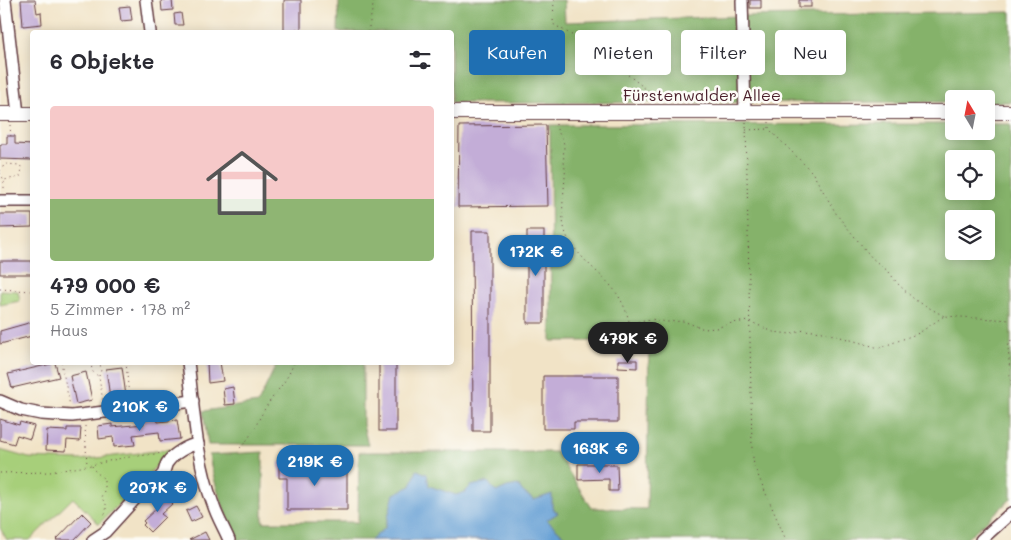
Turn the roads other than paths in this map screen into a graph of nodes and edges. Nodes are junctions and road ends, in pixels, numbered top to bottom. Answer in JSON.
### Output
{"nodes":[{"id":1,"x":5,"y":0,"type":"edge"},
{"id":2,"x":146,"y":0,"type":"edge"},
{"id":3,"x":742,"y":0,"type":"edge"},
{"id":4,"x":150,"y":30,"type":"edge"},
{"id":5,"x":454,"y":112,"type":"edge"},
{"id":6,"x":745,"y":112,"type":"junction"},
{"id":7,"x":945,"y":112,"type":"edge"},
{"id":8,"x":995,"y":112,"type":"edge"},
{"id":9,"x":1011,"y":112,"type":"edge"},
{"id":10,"x":0,"y":114,"type":"edge"},
{"id":11,"x":20,"y":117,"type":"edge"},
{"id":12,"x":2,"y":201,"type":"edge"},
{"id":13,"x":30,"y":201,"type":"edge"},
{"id":14,"x":188,"y":365,"type":"edge"},
{"id":15,"x":0,"y":401,"type":"edge"},
{"id":16,"x":193,"y":401,"type":"junction"},
{"id":17,"x":198,"y":444,"type":"junction"},
{"id":18,"x":1011,"y":513,"type":"edge"},
{"id":19,"x":93,"y":540,"type":"edge"},
{"id":20,"x":229,"y":540,"type":"edge"},
{"id":21,"x":981,"y":540,"type":"edge"}],
"edges":[{"from":1,"to":11,"type":"street"},
{"from":2,"to":4,"type":"street"},
{"from":3,"to":6,"type":"street"},
{"from":5,"to":6,"type":"main road","name":"Fürstenwalder Allee"},
{"from":6,"to":7,"type":"main road","name":"Fürstenwalder Allee"},
{"from":8,"to":9,"type":"main road"},
{"from":10,"to":11,"type":"main road"},
{"from":12,"to":13,"type":"street"},
{"from":14,"to":16,"type":"street"},
{"from":15,"to":16,"type":"street"},
{"from":16,"to":17,"type":"street"},
{"from":17,"to":19,"type":"street"},
{"from":17,"to":20,"type":"street"},
{"from":18,"to":21,"type":"street"}]}
